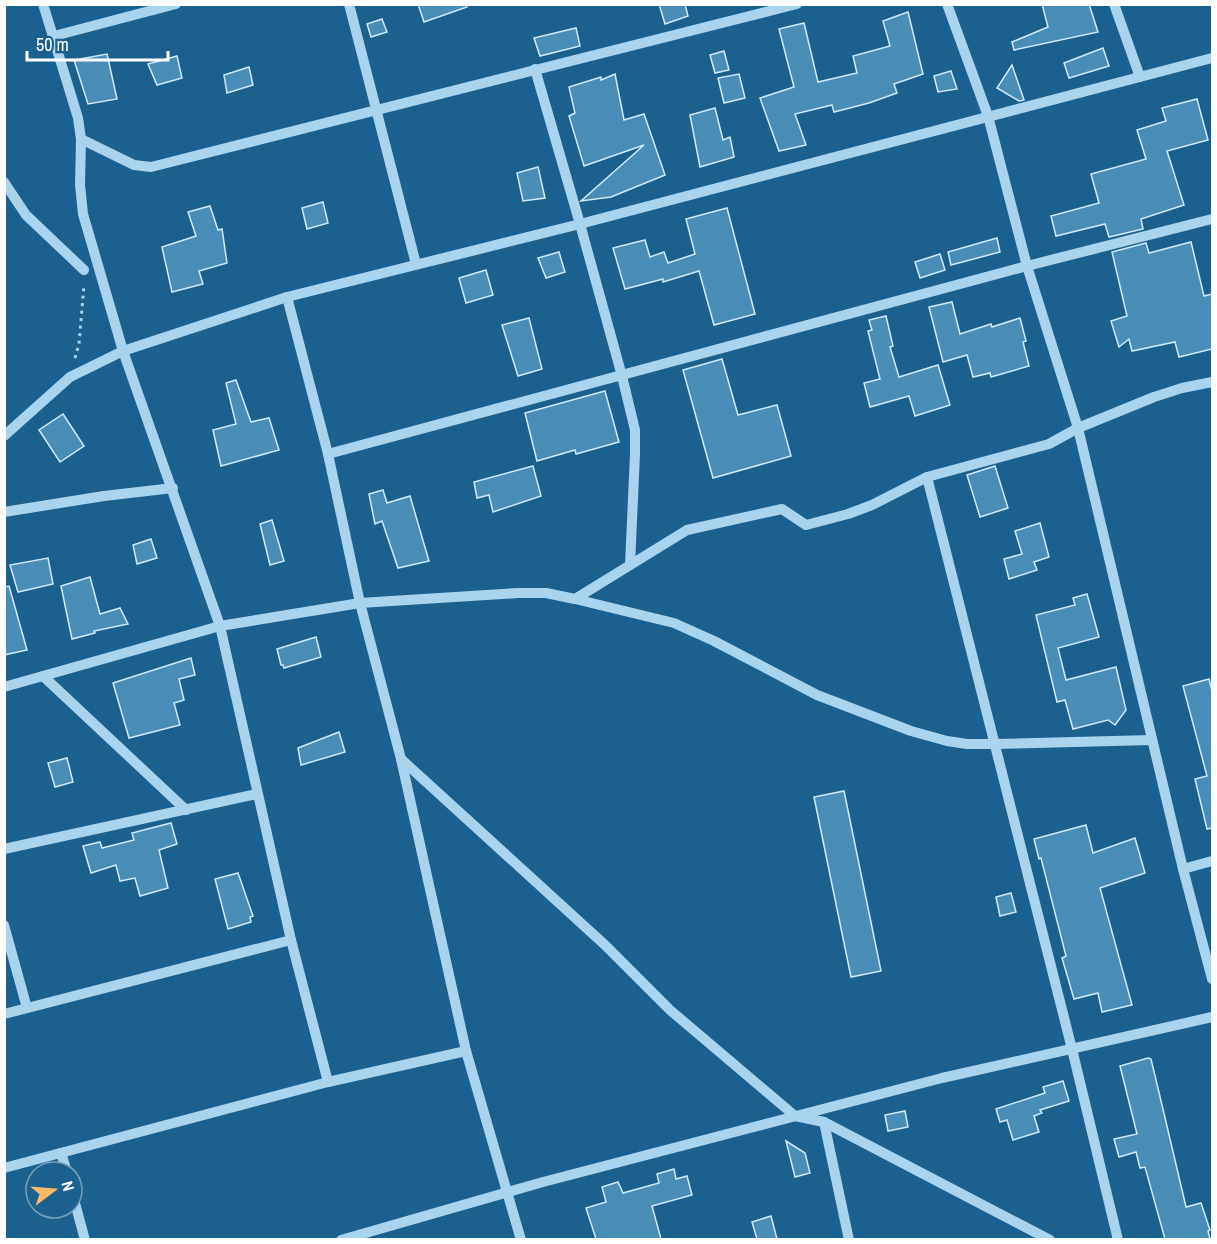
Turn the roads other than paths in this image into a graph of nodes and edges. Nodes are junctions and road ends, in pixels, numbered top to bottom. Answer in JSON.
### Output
{"nodes":[{"id":1,"x":43,"y":4,"type":"edge"},
{"id":2,"x":176,"y":4,"type":"edge"},
{"id":3,"x":349,"y":4,"type":"edge"},
{"id":4,"x":797,"y":4,"type":"edge"},
{"id":5,"x":947,"y":4,"type":"edge"},
{"id":6,"x":1114,"y":4,"type":"edge"},
{"id":7,"x":54,"y":36,"type":"junction"},
{"id":8,"x":1212,"y":58,"type":"edge"},
{"id":9,"x":535,"y":69,"type":"junction"},
{"id":10,"x":1140,"y":77,"type":"junction"},
{"id":11,"x":376,"y":109,"type":"junction"},
{"id":12,"x":988,"y":116,"type":"junction"},
{"id":13,"x":81,"y":139,"type":"junction"},
{"id":14,"x":4,"y":182,"type":"edge"},
{"id":15,"x":1212,"y":219,"type":"edge"},
{"id":16,"x":580,"y":224,"type":"junction"},
{"id":17,"x":416,"y":264,"type":"junction"},
{"id":18,"x":1027,"y":266,"type":"junction"},
{"id":19,"x":84,"y":270,"type":"road end"},
{"id":20,"x":287,"y":297,"type":"junction"},
{"id":21,"x":123,"y":351,"type":"junction"},
{"id":22,"x":622,"y":376,"type":"junction"},
{"id":23,"x":1212,"y":382,"type":"edge"},
{"id":24,"x":1078,"y":428,"type":"junction"},
{"id":25,"x":4,"y":436,"type":"edge"},
{"id":26,"x":328,"y":454,"type":"junction"},
{"id":27,"x":927,"y":477,"type":"junction"},
{"id":28,"x":173,"y":488,"type":"junction"},
{"id":29,"x":4,"y":512,"type":"edge"},
{"id":30,"x":630,"y":565,"type":"junction"},
{"id":31,"x":575,"y":599,"type":"junction"},
{"id":32,"x":360,"y":603,"type":"junction"},
{"id":33,"x":220,"y":626,"type":"junction"},
{"id":34,"x":43,"y":676,"type":"junction"},
{"id":35,"x":4,"y":687,"type":"edge"},
{"id":36,"x":1152,"y":740,"type":"junction"},
{"id":37,"x":994,"y":744,"type":"junction"},
{"id":38,"x":401,"y":759,"type":"junction"},
{"id":39,"x":257,"y":794,"type":"junction"},
{"id":40,"x":186,"y":810,"type":"junction"},
{"id":41,"x":4,"y":849,"type":"edge"},
{"id":42,"x":1212,"y":861,"type":"edge"},
{"id":43,"x":1183,"y":869,"type":"junction"},
{"id":44,"x":4,"y":925,"type":"edge"},
{"id":45,"x":291,"y":940,"type":"junction"},
{"id":46,"x":1212,"y":979,"type":"edge"},
{"id":47,"x":27,"y":1008,"type":"junction"},
{"id":48,"x":4,"y":1014,"type":"edge"},
{"id":49,"x":1212,"y":1017,"type":"edge"},
{"id":50,"x":1072,"y":1049,"type":"junction"},
{"id":51,"x":466,"y":1051,"type":"junction"},
{"id":52,"x":328,"y":1082,"type":"junction"},
{"id":53,"x":795,"y":1116,"type":"junction"},
{"id":54,"x":824,"y":1122,"type":"junction"},
{"id":55,"x":62,"y":1153,"type":"junction"},
{"id":56,"x":64,"y":1160,"type":"edge"},
{"id":57,"x":4,"y":1168,"type":"edge"},
{"id":58,"x":508,"y":1193,"type":"junction"},
{"id":59,"x":80,"y":1220,"type":"edge"},
{"id":60,"x":85,"y":1239,"type":"edge"},
{"id":61,"x":341,"y":1239,"type":"edge"},
{"id":62,"x":521,"y":1239,"type":"edge"},
{"id":63,"x":849,"y":1239,"type":"edge"},
{"id":64,"x":1050,"y":1239,"type":"edge"},
{"id":65,"x":1118,"y":1239,"type":"edge"}],
"edges":[{"from":1,"to":7,"type":"street"},
{"from":2,"to":7,"type":"street"},
{"from":3,"to":11,"type":"street"},
{"from":4,"to":9,"type":"street"},
{"from":5,"to":12,"type":"street"},
{"from":6,"to":10,"type":"street"},
{"from":7,"to":13,"type":"street"},
{"from":8,"to":10,"type":"street"},
{"from":9,"to":11,"type":"street"},
{"from":9,"to":16,"type":"street"},
{"from":10,"to":12,"type":"street"},
{"from":11,"to":13,"type":"street"},
{"from":11,"to":17,"type":"street"},
{"from":12,"to":16,"type":"street"},
{"from":12,"to":18,"type":"street"},
{"from":13,"to":21,"type":"street"},
{"from":14,"to":19,"type":"street"},
{"from":15,"to":18,"type":"street"},
{"from":16,"to":17,"type":"street"},
{"from":16,"to":22,"type":"street"},
{"from":17,"to":20,"type":"street"},
{"from":18,"to":22,"type":"street"},
{"from":18,"to":24,"type":"street"},
{"from":20,"to":21,"type":"street"},
{"from":20,"to":26,"type":"street"},
{"from":21,"to":25,"type":"street"},
{"from":21,"to":28,"type":"street"},
{"from":22,"to":26,"type":"street"},
{"from":22,"to":30,"type":"street"},
{"from":23,"to":24,"type":"street"},
{"from":24,"to":27,"type":"street"},
{"from":24,"to":36,"type":"street"},
{"from":26,"to":32,"type":"street"},
{"from":27,"to":30,"type":"street"},
{"from":27,"to":37,"type":"street"},
{"from":28,"to":29,"type":"street"},
{"from":28,"to":33,"type":"street"},
{"from":30,"to":31,"type":"street"},
{"from":31,"to":32,"type":"street"},
{"from":31,"to":37,"type":"street"},
{"from":32,"to":33,"type":"street"},
{"from":32,"to":38,"type":"street"},
{"from":33,"to":34,"type":"street"},
{"from":33,"to":39,"type":"street"},
{"from":34,"to":35,"type":"street"},
{"from":34,"to":40,"type":"street"},
{"from":36,"to":37,"type":"street"},
{"from":36,"to":43,"type":"street"},
{"from":37,"to":50,"type":"street"},
{"from":38,"to":51,"type":"street"},
{"from":38,"to":53,"type":"street"},
{"from":39,"to":40,"type":"street"},
{"from":39,"to":45,"type":"street"},
{"from":40,"to":41,"type":"street"},
{"from":42,"to":43,"type":"street"},
{"from":43,"to":46,"type":"street"},
{"from":44,"to":47,"type":"street"},
{"from":45,"to":47,"type":"street"},
{"from":45,"to":52,"type":"street"},
{"from":47,"to":48,"type":"street"},
{"from":49,"to":50,"type":"street"},
{"from":50,"to":53,"type":"street"},
{"from":50,"to":65,"type":"street"},
{"from":51,"to":52,"type":"street"},
{"from":51,"to":58,"type":"street"},
{"from":52,"to":55,"type":"street"},
{"from":53,"to":54,"type":"street"},
{"from":53,"to":58,"type":"street"},
{"from":54,"to":63,"type":"street"},
{"from":54,"to":64,"type":"street"},
{"from":55,"to":56,"type":"street"},
{"from":55,"to":57,"type":"street"},
{"from":58,"to":61,"type":"street"},
{"from":58,"to":62,"type":"street"},
{"from":59,"to":60,"type":"street"}]}
